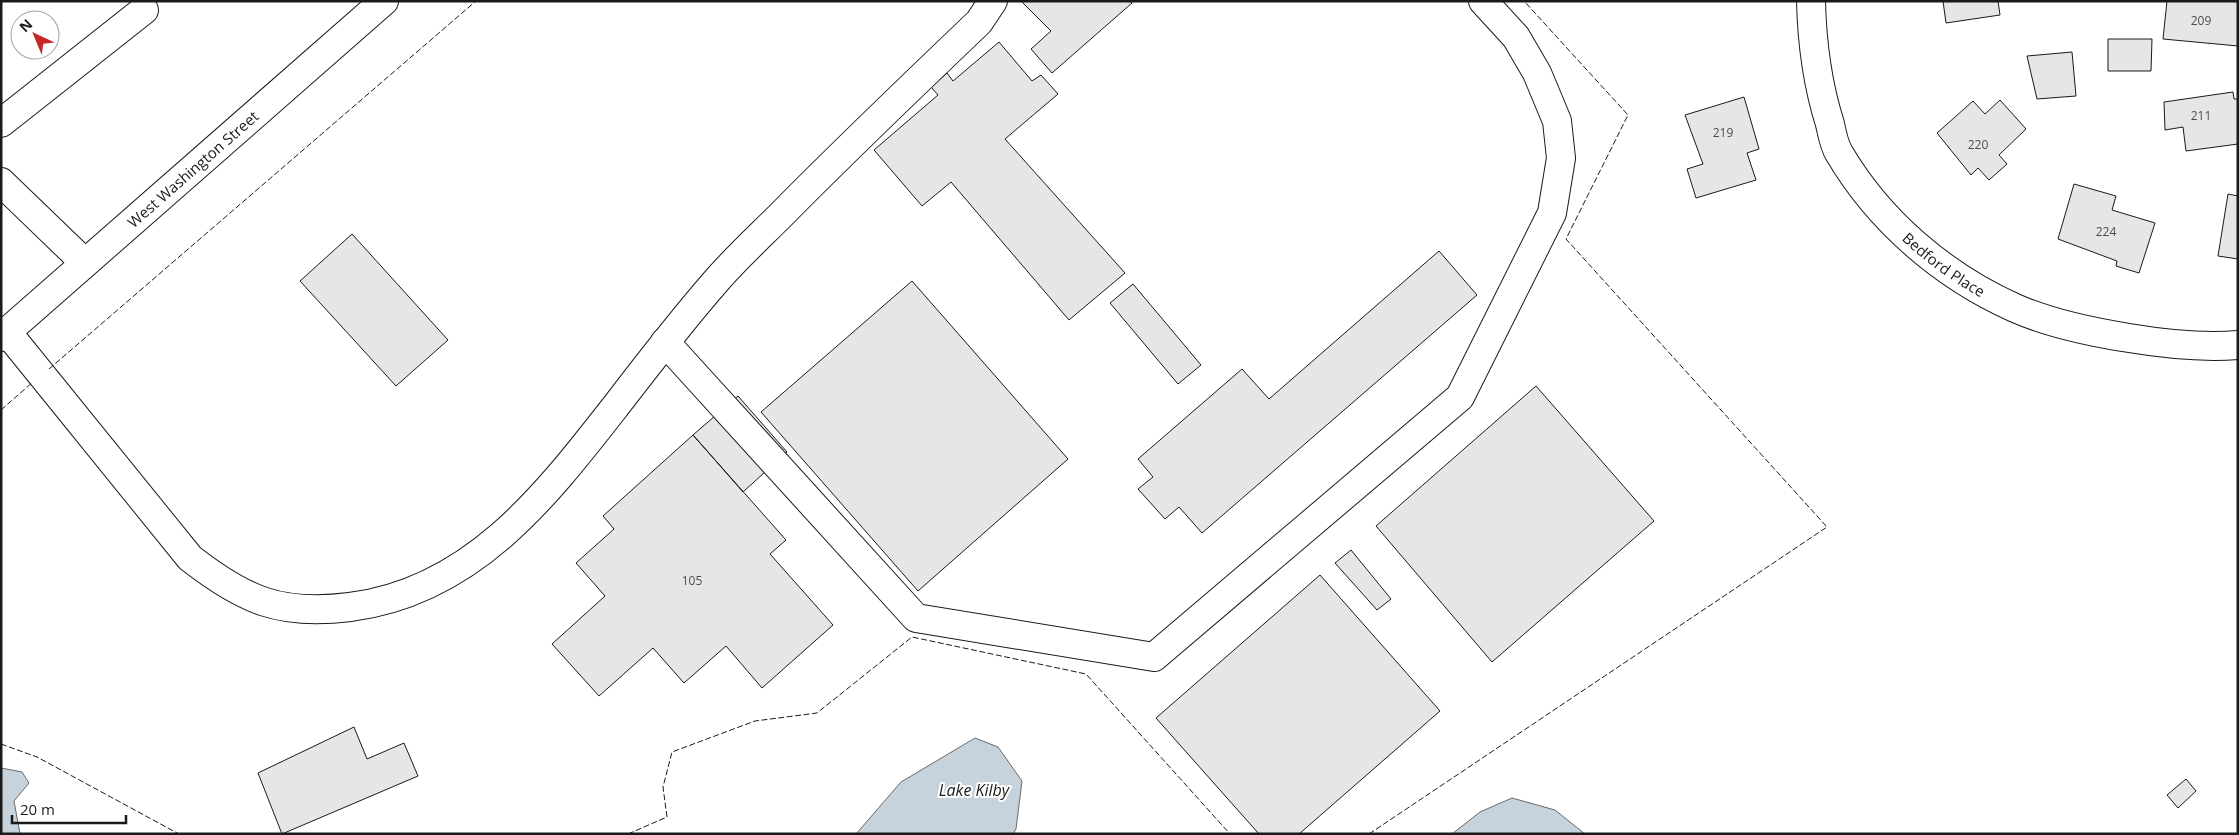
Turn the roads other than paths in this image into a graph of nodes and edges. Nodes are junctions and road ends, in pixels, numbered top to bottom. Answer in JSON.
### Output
{"nodes":[{"id":1,"x":384,"y":1,"type":"edge"},
{"id":2,"x":993,"y":1,"type":"edge"},
{"id":3,"x":1483,"y":1,"type":"edge"},
{"id":4,"x":1811,"y":1,"type":"edge"},
{"id":5,"x":144,"y":10,"type":"dead end"},
{"id":6,"x":1,"y":123,"type":"edge"},
{"id":7,"x":1,"y":182,"type":"edge"},
{"id":8,"x":85,"y":263,"type":"junction"},
{"id":9,"x":4,"y":334,"type":"edge"},
{"id":10,"x":665,"y":342,"type":"junction"},
{"id":11,"x":2238,"y":344,"type":"edge"}],
"edges":[{"from":1,"to":8,"type":"street","name":"West Washington Street"},
{"from":2,"to":10,"type":"street"},
{"from":3,"to":10,"type":"street"},
{"from":4,"to":11,"type":"street","name":"Bedford Place"},
{"from":5,"to":6,"type":"street"},
{"from":7,"to":8,"type":"street"},
{"from":8,"to":9,"type":"street","name":"West Washington Street"},
{"from":9,"to":10,"type":"street"}]}
